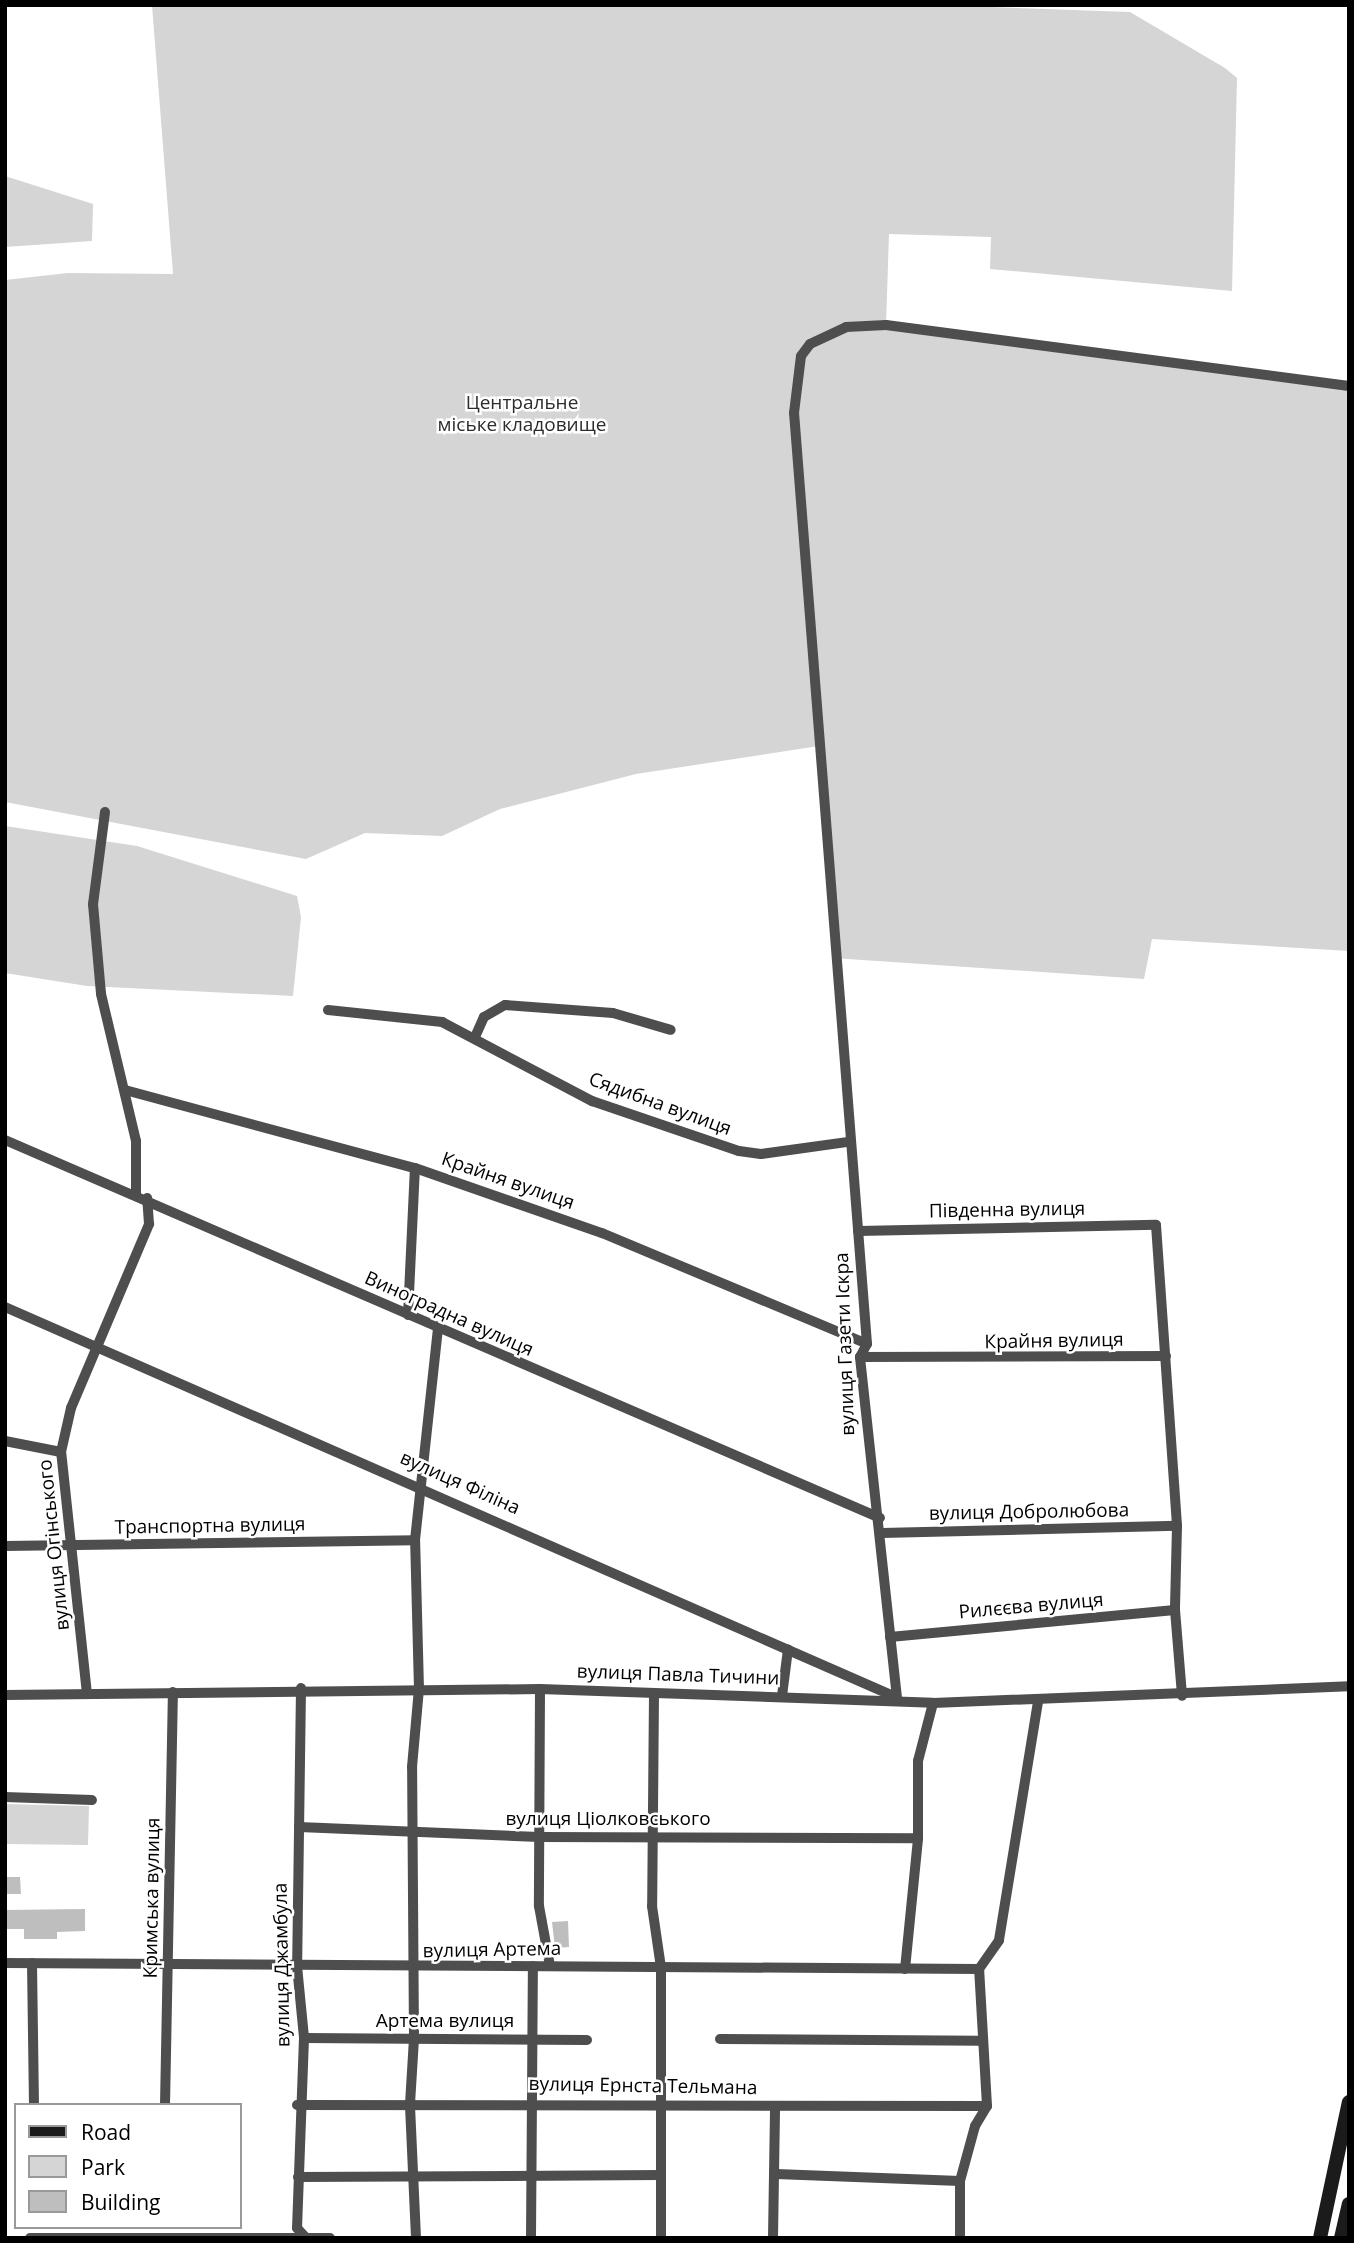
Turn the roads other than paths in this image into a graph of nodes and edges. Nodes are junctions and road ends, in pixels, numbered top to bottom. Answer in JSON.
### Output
{"nodes":[{"id":1,"x":1349,"y":386,"type":"edge"},
{"id":2,"x":104,"y":812,"type":"dead end"},
{"id":3,"x":328,"y":1010,"type":"dead end"},
{"id":4,"x":671,"y":1030,"type":"dead end"},
{"id":5,"x":475,"y":1037,"type":"junction"},
{"id":6,"x":125,"y":1090,"type":"junction"},
{"id":7,"x":5,"y":1140,"type":"edge"},
{"id":8,"x":848,"y":1142,"type":"junction"},
{"id":9,"x":415,"y":1168,"type":"junction"},
{"id":10,"x":141,"y":1196,"type":"junction"},
{"id":11,"x":858,"y":1231,"type":"junction"},
{"id":12,"x":5,"y":1307,"type":"edge"},
{"id":13,"x":408,"y":1315,"type":"junction"},
{"id":14,"x":438,"y":1329,"type":"junction"},
{"id":15,"x":97,"y":1343,"type":"junction"},
{"id":16,"x":867,"y":1344,"type":"junction"},
{"id":17,"x":1166,"y":1356,"type":"junction"},
{"id":18,"x":860,"y":1357,"type":"junction"},
{"id":19,"x":5,"y":1441,"type":"edge"},
{"id":20,"x":61,"y":1452,"type":"junction"},
{"id":21,"x":417,"y":1484,"type":"junction"},
{"id":22,"x":880,"y":1518,"type":"junction"},
{"id":23,"x":1177,"y":1527,"type":"junction"},
{"id":24,"x":881,"y":1533,"type":"junction"},
{"id":25,"x":415,"y":1541,"type":"junction"},
{"id":26,"x":5,"y":1546,"type":"edge"},
{"id":27,"x":74,"y":1546,"type":"junction"},
{"id":28,"x":1175,"y":1610,"type":"junction"},
{"id":29,"x":890,"y":1637,"type":"junction"},
{"id":30,"x":788,"y":1649,"type":"junction"},
{"id":31,"x":1349,"y":1686,"type":"edge"},
{"id":32,"x":301,"y":1688,"type":"junction"},
{"id":33,"x":419,"y":1689,"type":"junction"},
{"id":34,"x":540,"y":1689,"type":"junction"},
{"id":35,"x":173,"y":1692,"type":"junction"},
{"id":36,"x":654,"y":1693,"type":"junction"},
{"id":37,"x":87,"y":1694,"type":"junction"},
{"id":38,"x":5,"y":1695,"type":"edge"},
{"id":39,"x":782,"y":1696,"type":"junction"},
{"id":40,"x":1182,"y":1696,"type":"junction"},
{"id":41,"x":897,"y":1698,"type":"junction"},
{"id":42,"x":1038,"y":1702,"type":"junction"},
{"id":43,"x":933,"y":1703,"type":"junction"},
{"id":44,"x":5,"y":1797,"type":"edge"},
{"id":45,"x":92,"y":1800,"type":"dead end"},
{"id":46,"x":299,"y":1827,"type":"junction"},
{"id":47,"x":413,"y":1833,"type":"junction"},
{"id":48,"x":652,"y":1836,"type":"junction"},
{"id":49,"x":539,"y":1837,"type":"junction"},
{"id":50,"x":918,"y":1838,"type":"junction"},
{"id":51,"x":5,"y":1963,"type":"edge"},
{"id":52,"x":32,"y":1963,"type":"junction"},
{"id":53,"x":168,"y":1965,"type":"junction"},
{"id":54,"x":297,"y":1966,"type":"junction"},
{"id":55,"x":533,"y":1966,"type":"junction"},
{"id":56,"x":550,"y":1966,"type":"junction"},
{"id":57,"x":661,"y":1968,"type":"junction"},
{"id":58,"x":415,"y":1969,"type":"junction"},
{"id":59,"x":905,"y":1969,"type":"junction"},
{"id":60,"x":979,"y":1969,"type":"junction"},
{"id":61,"x":304,"y":2038,"type":"junction"},
{"id":62,"x":531,"y":2038,"type":"junction"},
{"id":63,"x":414,"y":2039,"type":"junction"},
{"id":64,"x":720,"y":2039,"type":"dead end"},
{"id":65,"x":587,"y":2040,"type":"dead end"},
{"id":66,"x":980,"y":2041,"type":"junction"},
{"id":67,"x":530,"y":2102,"type":"junction"},
{"id":68,"x":1349,"y":2102,"type":"edge"},
{"id":69,"x":34,"y":2103,"type":"edge"},
{"id":70,"x":165,"y":2103,"type":"edge"},
{"id":71,"x":410,"y":2104,"type":"junction"},
{"id":72,"x":298,"y":2105,"type":"junction"},
{"id":73,"x":661,"y":2105,"type":"junction"},
{"id":74,"x":775,"y":2106,"type":"junction"},
{"id":75,"x":987,"y":2106,"type":"junction"},
{"id":76,"x":530,"y":2173,"type":"junction"},
{"id":77,"x":411,"y":2174,"type":"junction"},
{"id":78,"x":776,"y":2174,"type":"junction"},
{"id":79,"x":661,"y":2175,"type":"junction"},
{"id":80,"x":298,"y":2177,"type":"junction"},
{"id":81,"x":960,"y":2181,"type":"junction"},
{"id":82,"x":1349,"y":2204,"type":"edge"},
{"id":83,"x":163,"y":2231,"type":"edge"},
{"id":84,"x":35,"y":2237,"type":"edge"},
{"id":85,"x":305,"y":2237,"type":"edge"},
{"id":86,"x":30,"y":2238,"type":"edge"},
{"id":87,"x":330,"y":2238,"type":"edge"},
{"id":88,"x":416,"y":2238,"type":"edge"},
{"id":89,"x":531,"y":2238,"type":"edge"},
{"id":90,"x":661,"y":2238,"type":"edge"},
{"id":91,"x":773,"y":2238,"type":"edge"},
{"id":92,"x":960,"y":2238,"type":"edge"},
{"id":93,"x":1320,"y":2238,"type":"edge"},
{"id":94,"x":1341,"y":2238,"type":"edge"}],
"edges":[{"from":1,"to":8,"type":"street","name":"вулиця Газети Іскра"},
{"from":2,"to":6,"type":"street","name":"вулиця Огінського"},
{"from":3,"to":5,"type":"street","name":"Сядибна вулиця"},
{"from":4,"to":5,"type":"street"},
{"from":5,"to":8,"type":"street","name":"Сядибна вулиця"},
{"from":6,"to":9,"type":"street","name":"Крайня вулиця"},
{"from":6,"to":10,"type":"street","name":"вулиця Огінського"},
{"from":7,"to":10,"type":"street","name":"Виноградна вулиця"},
{"from":8,"to":11,"type":"street","name":"вулиця Газети Іскра"},
{"from":9,"to":13,"type":"street"},
{"from":9,"to":16,"type":"street","name":"Крайня вулиця"},
{"from":10,"to":13,"type":"street","name":"Виноградна вулиця"},
{"from":10,"to":15,"type":"street","name":"вулиця Огінського"},
{"from":11,"to":16,"type":"street","name":"вулиця Газети Іскра"},
{"from":11,"to":17,"type":"street","name":"Південна вулиця"},
{"from":12,"to":15,"type":"street","name":"вулиця Філіна"},
{"from":13,"to":14,"type":"street","name":"Виноградна вулиця"},
{"from":14,"to":21,"type":"street"},
{"from":14,"to":22,"type":"street","name":"Виноградна вулиця"},
{"from":15,"to":20,"type":"street","name":"вулиця Огінського"},
{"from":15,"to":21,"type":"street","name":"вулиця Філіна"},
{"from":16,"to":18,"type":"street","name":"вулиця Газети Іскра"},
{"from":17,"to":18,"type":"street","name":"Крайня вулиця"},
{"from":17,"to":23,"type":"street"},
{"from":18,"to":22,"type":"street","name":"вулиця Газети Іскра"},
{"from":19,"to":20,"type":"street"},
{"from":20,"to":27,"type":"street","name":"вулиця Огінського"},
{"from":21,"to":25,"type":"street"},
{"from":21,"to":30,"type":"street","name":"вулиця Філіна"},
{"from":22,"to":24,"type":"street","name":"вулиця Газети Іскра"},
{"from":23,"to":24,"type":"street","name":"вулиця Добролюбова"},
{"from":23,"to":28,"type":"street"},
{"from":24,"to":29,"type":"street","name":"вулиця Газети Іскра"},
{"from":25,"to":27,"type":"street","name":"Транспортна вулиця"},
{"from":25,"to":33,"type":"street"},
{"from":26,"to":27,"type":"street","name":"Транспортна вулиця"},
{"from":27,"to":37,"type":"street","name":"вулиця Огінського"},
{"from":28,"to":29,"type":"street","name":"Рилєєва вулиця"},
{"from":28,"to":40,"type":"street"},
{"from":29,"to":41,"type":"street","name":"вулиця Газети Іскра"},
{"from":30,"to":39,"type":"street"},
{"from":30,"to":41,"type":"street","name":"вулиця Філіна"},
{"from":31,"to":40,"type":"street","name":"вулиця Павла Тичини"},
{"from":32,"to":33,"type":"street","name":"вулиця Павла Тичини"},
{"from":32,"to":35,"type":"street","name":"вулиця Павла Тичини"},
{"from":32,"to":46,"type":"street","name":"вулиця Джамбула"},
{"from":33,"to":34,"type":"street","name":"вулиця Павла Тичини"},
{"from":33,"to":47,"type":"street"},
{"from":34,"to":36,"type":"street","name":"вулиця Павла Тичини"},
{"from":34,"to":49,"type":"street"},
{"from":35,"to":37,"type":"street","name":"вулиця Павла Тичини"},
{"from":35,"to":53,"type":"street","name":"Кримська вулиця"},
{"from":36,"to":39,"type":"street","name":"вулиця Павла Тичини"},
{"from":36,"to":48,"type":"street"},
{"from":37,"to":38,"type":"street","name":"вулиця Павла Тичини"},
{"from":39,"to":41,"type":"street","name":"вулиця Павла Тичини"},
{"from":40,"to":42,"type":"street","name":"вулиця Павла Тичини"},
{"from":41,"to":43,"type":"street","name":"вулиця Павла Тичини"},
{"from":42,"to":43,"type":"street","name":"вулиця Павла Тичини"},
{"from":42,"to":60,"type":"street"},
{"from":43,"to":50,"type":"street"},
{"from":44,"to":45,"type":"street"},
{"from":46,"to":47,"type":"street","name":"вулиця Ціолковського"},
{"from":46,"to":54,"type":"street","name":"вулиця Джамбула"},
{"from":47,"to":49,"type":"street","name":"вулиця Ціолковського"},
{"from":47,"to":58,"type":"street"},
{"from":48,"to":49,"type":"street","name":"вулиця Ціолковського"},
{"from":48,"to":50,"type":"street","name":"вулиця Ціолковського"},
{"from":48,"to":57,"type":"street"},
{"from":49,"to":56,"type":"street"},
{"from":50,"to":59,"type":"street"},
{"from":51,"to":52,"type":"street","name":"вулиця Артема"},
{"from":52,"to":53,"type":"street","name":"вулиця Артема"},
{"from":52,"to":69,"type":"street"},
{"from":53,"to":54,"type":"street","name":"вулиця Артема"},
{"from":53,"to":70,"type":"street","name":"Кримська вулиця"},
{"from":54,"to":58,"type":"street","name":"вулиця Артема"},
{"from":54,"to":61,"type":"street","name":"вулиця Джамбула"},
{"from":55,"to":56,"type":"street","name":"вулиця Артема"},
{"from":55,"to":58,"type":"street","name":"вулиця Артема"},
{"from":55,"to":62,"type":"street"},
{"from":56,"to":57,"type":"street","name":"вулиця Артема"},
{"from":57,"to":59,"type":"street","name":"вулиця Артема"},
{"from":57,"to":73,"type":"street"},
{"from":58,"to":63,"type":"street"},
{"from":59,"to":60,"type":"street","name":"вулиця Артема"},
{"from":60,"to":66,"type":"street"},
{"from":61,"to":63,"type":"street","name":"Артема вулиця"},
{"from":61,"to":72,"type":"street","name":"вулиця Джамбула"},
{"from":62,"to":63,"type":"street","name":"Артема вулиця"},
{"from":62,"to":65,"type":"street","name":"Артема вулиця"},
{"from":62,"to":67,"type":"street"},
{"from":63,"to":71,"type":"street"},
{"from":64,"to":66,"type":"street"},
{"from":66,"to":75,"type":"street"},
{"from":67,"to":71,"type":"street","name":"вулиця Ернста Тельмана"},
{"from":67,"to":73,"type":"street","name":"вулиця Ернста Тельмана"},
{"from":67,"to":76,"type":"street"},
{"from":68,"to":93,"type":"main road"},
{"from":71,"to":72,"type":"street","name":"вулиця Ернста Тельмана"},
{"from":71,"to":77,"type":"street"},
{"from":72,"to":80,"type":"street","name":"вулиця Джамбула"},
{"from":73,"to":74,"type":"street","name":"вулиця Ернста Тельмана"},
{"from":73,"to":79,"type":"street"},
{"from":74,"to":75,"type":"street","name":"вулиця Ернста Тельмана"},
{"from":74,"to":78,"type":"street"},
{"from":75,"to":81,"type":"street"},
{"from":76,"to":77,"type":"street"},
{"from":76,"to":79,"type":"street"},
{"from":76,"to":89,"type":"street"},
{"from":77,"to":80,"type":"street"},
{"from":77,"to":88,"type":"street"},
{"from":78,"to":81,"type":"street"},
{"from":78,"to":91,"type":"street"},
{"from":79,"to":90,"type":"street"},
{"from":80,"to":85,"type":"street","name":"вулиця Джамбула"},
{"from":81,"to":92,"type":"street"},
{"from":82,"to":94,"type":"main road"},
{"from":83,"to":84,"type":"street"},
{"from":83,"to":85,"type":"street"},
{"from":84,"to":86,"type":"street"},
{"from":85,"to":87,"type":"street"}]}
